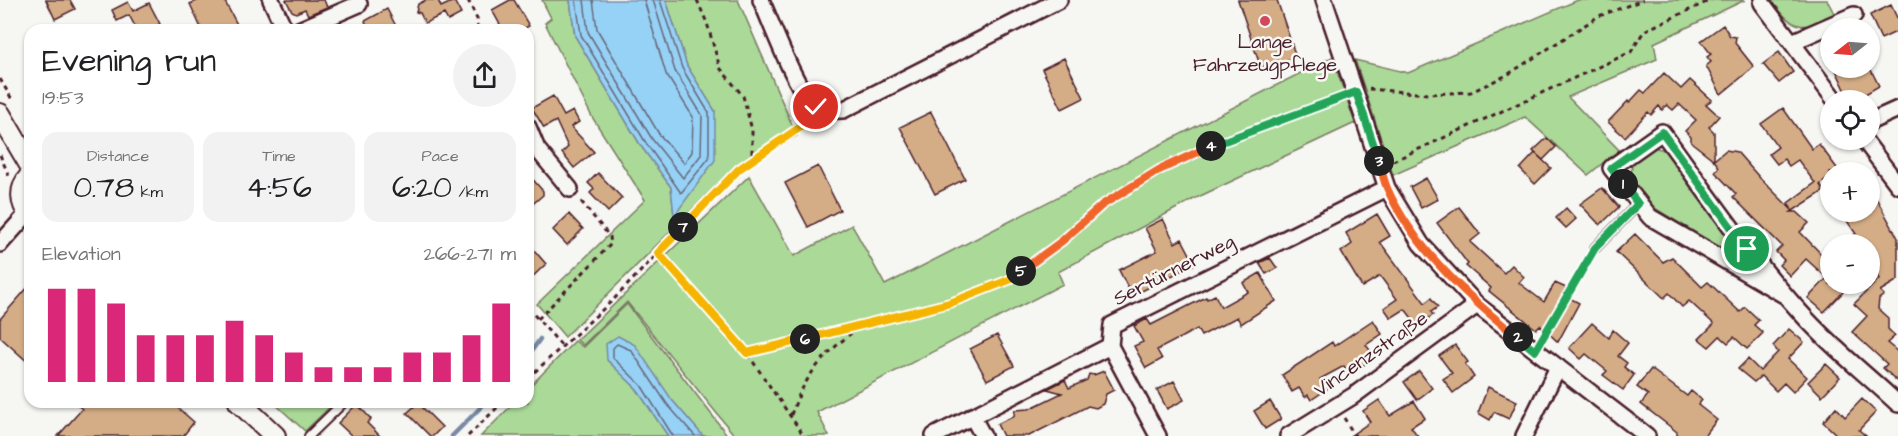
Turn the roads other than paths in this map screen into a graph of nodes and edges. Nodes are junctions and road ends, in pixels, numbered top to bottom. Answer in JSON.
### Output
{"nodes":[{"id":1,"x":271,"y":0,"type":"edge"},
{"id":2,"x":760,"y":0,"type":"edge"},
{"id":3,"x":1059,"y":0,"type":"edge"},
{"id":4,"x":1324,"y":0,"type":"edge"},
{"id":5,"x":1762,"y":3,"type":"dead end"},
{"id":6,"x":358,"y":4,"type":"dead end"},
{"id":7,"x":1854,"y":15,"type":"dead end"},
{"id":8,"x":282,"y":24,"type":"edge"},
{"id":9,"x":313,"y":24,"type":"edge"},
{"id":10,"x":1792,"y":42,"type":"junction"},
{"id":11,"x":1828,"y":90,"type":"edge"},
{"id":12,"x":1898,"y":109,"type":"edge"},
{"id":13,"x":0,"y":114,"type":"edge"},
{"id":14,"x":1880,"y":117,"type":"edge"},
{"id":15,"x":1872,"y":150,"type":"edge"},
{"id":16,"x":534,"y":154,"type":"edge"},
{"id":17,"x":24,"y":155,"type":"edge"},
{"id":18,"x":24,"y":185,"type":"edge"},
{"id":19,"x":1898,"y":185,"type":"edge"},
{"id":20,"x":1387,"y":188,"type":"junction"},
{"id":21,"x":570,"y":189,"type":"road end"},
{"id":22,"x":24,"y":201,"type":"edge"},
{"id":23,"x":1638,"y":204,"type":"junction"},
{"id":24,"x":24,"y":219,"type":"edge"},
{"id":25,"x":0,"y":244,"type":"edge"},
{"id":26,"x":1595,"y":248,"type":"road end"},
{"id":27,"x":1786,"y":296,"type":"junction"},
{"id":28,"x":1477,"y":305,"type":"junction"},
{"id":29,"x":1110,"y":346,"type":"junction"},
{"id":30,"x":1558,"y":367,"type":"junction"},
{"id":31,"x":1898,"y":404,"type":"edge"},
{"id":32,"x":245,"y":408,"type":"edge"},
{"id":33,"x":338,"y":408,"type":"edge"},
{"id":34,"x":972,"y":416,"type":"junction"},
{"id":35,"x":275,"y":436,"type":"edge"},
{"id":36,"x":309,"y":436,"type":"edge"},
{"id":37,"x":934,"y":436,"type":"edge"},
{"id":38,"x":983,"y":436,"type":"edge"},
{"id":39,"x":1158,"y":436,"type":"edge"},
{"id":40,"x":1288,"y":436,"type":"edge"},
{"id":41,"x":1524,"y":436,"type":"edge"},
{"id":42,"x":1647,"y":436,"type":"edge"}],
"edges":[{"from":1,"to":8,"type":"street"},
{"from":2,"to":3,"type":"street"},
{"from":4,"to":20,"type":"street"},
{"from":5,"to":10,"type":"street"},
{"from":6,"to":9,"type":"street"},
{"from":7,"to":10,"type":"street"},
{"from":10,"to":11,"type":"street"},
{"from":12,"to":14,"type":"street"},
{"from":13,"to":17,"type":"street"},
{"from":15,"to":19,"type":"street"},
{"from":16,"to":21,"type":"street"},
{"from":18,"to":22,"type":"street"},
{"from":20,"to":28,"type":"street"},
{"from":20,"to":29,"type":"street","name":"Sertürnerweg"},
{"from":23,"to":26,"type":"lane"},
{"from":23,"to":27,"type":"street"},
{"from":23,"to":27,"type":"street"},
{"from":24,"to":25,"type":"street"},
{"from":27,"to":31,"type":"street"},
{"from":28,"to":30,"type":"street"},
{"from":28,"to":40,"type":"street","name":"Vincenzstraße"},
{"from":29,"to":34,"type":"street"},
{"from":29,"to":39,"type":"street"},
{"from":30,"to":41,"type":"street"},
{"from":30,"to":42,"type":"street"},
{"from":32,"to":35,"type":"street"},
{"from":33,"to":36,"type":"lane"},
{"from":34,"to":37,"type":"street"},
{"from":34,"to":38,"type":"street"}]}
